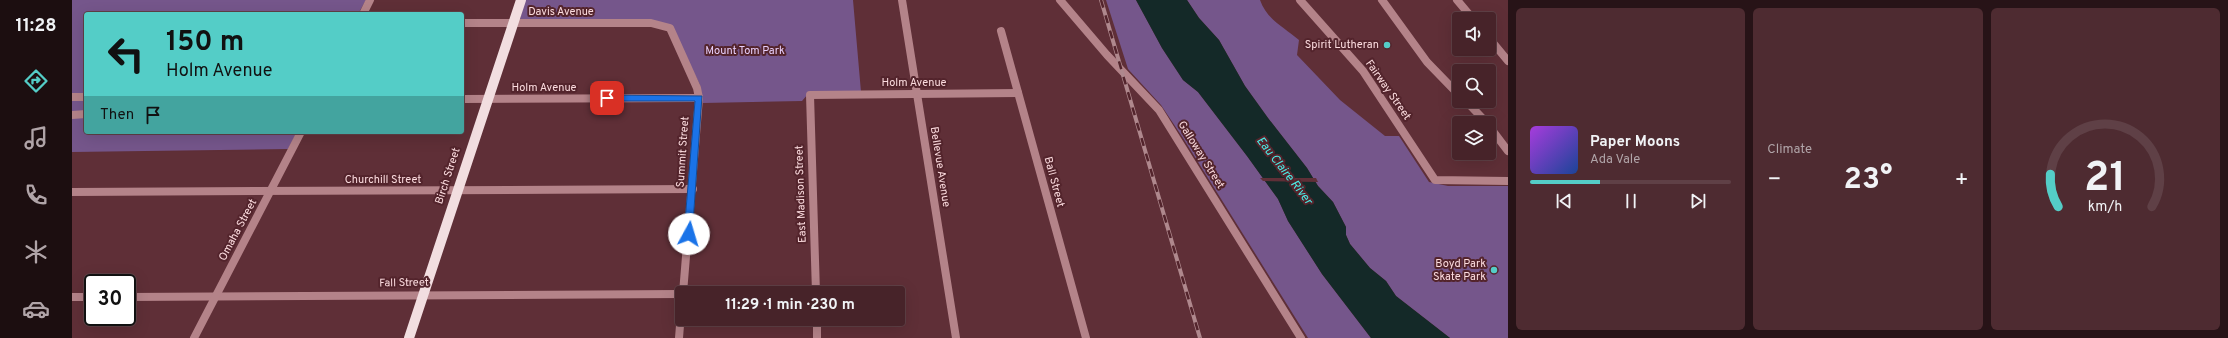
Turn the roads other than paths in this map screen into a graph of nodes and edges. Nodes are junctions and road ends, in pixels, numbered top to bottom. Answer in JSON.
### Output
{"nodes":[{"id":1,"x":370,"y":0,"type":"edge"},
{"id":2,"x":520,"y":0,"type":"edge"},
{"id":3,"x":902,"y":0,"type":"edge"},
{"id":4,"x":1060,"y":0,"type":"edge"},
{"id":5,"x":1300,"y":0,"type":"edge"},
{"id":6,"x":1382,"y":0,"type":"edge"},
{"id":7,"x":1457,"y":0,"type":"edge"},
{"id":8,"x":364,"y":12,"type":"edge"},
{"id":9,"x":1467,"y":12,"type":"edge"},
{"id":10,"x":464,"y":23,"type":"edge"},
{"id":11,"x":513,"y":23,"type":"junction"},
{"id":12,"x":660,"y":24,"type":"joint"},
{"id":13,"x":1001,"y":31,"type":"dead end"},
{"id":14,"x":1496,"y":46,"type":"edge"},
{"id":15,"x":1508,"y":61,"type":"edge"},
{"id":16,"x":1452,"y":88,"type":"edge"},
{"id":17,"x":1018,"y":93,"type":"junction"},
{"id":18,"x":917,"y":94,"type":"junction"},
{"id":19,"x":810,"y":95,"type":"joint"},
{"id":20,"x":84,"y":97,"type":"edge"},
{"id":21,"x":72,"y":98,"type":"edge"},
{"id":22,"x":699,"y":98,"type":"junction"},
{"id":23,"x":464,"y":99,"type":"edge"},
{"id":24,"x":487,"y":99,"type":"junction"},
{"id":25,"x":1473,"y":108,"type":"edge"},
{"id":26,"x":84,"y":114,"type":"edge"},
{"id":27,"x":72,"y":115,"type":"edge"},
{"id":28,"x":1480,"y":116,"type":"edge"},
{"id":29,"x":300,"y":134,"type":"edge"},
{"id":30,"x":1496,"y":135,"type":"edge"},
{"id":31,"x":1508,"y":150,"type":"edge"},
{"id":32,"x":1508,"y":181,"type":"edge"},
{"id":33,"x":693,"y":189,"type":"junction"},
{"id":34,"x":271,"y":191,"type":"junction"},
{"id":35,"x":72,"y":192,"type":"edge"},
{"id":36,"x":457,"y":192,"type":"junction"},
{"id":37,"x":683,"y":286,"type":"edge"},
{"id":38,"x":816,"y":286,"type":"edge"},
{"id":39,"x":675,"y":293,"type":"edge"},
{"id":40,"x":424,"y":295,"type":"junction"},
{"id":41,"x":72,"y":297,"type":"edge"},
{"id":42,"x":84,"y":297,"type":"edge"},
{"id":43,"x":136,"y":297,"type":"edge"},
{"id":44,"x":215,"y":297,"type":"junction"},
{"id":45,"x":680,"y":326,"type":"edge"},
{"id":46,"x":817,"y":326,"type":"edge"},
{"id":47,"x":194,"y":338,"type":"edge"},
{"id":48,"x":409,"y":338,"type":"edge"},
{"id":49,"x":679,"y":338,"type":"edge"},
{"id":50,"x":817,"y":338,"type":"edge"},
{"id":51,"x":956,"y":338,"type":"edge"},
{"id":52,"x":1086,"y":338,"type":"edge"},
{"id":53,"x":1302,"y":338,"type":"edge"}],
"edges":[{"from":1,"to":8,"type":"street"},
{"from":2,"to":11,"type":"main road","name":"Birch Street"},
{"from":3,"to":18,"type":"street","name":"Bellevue Avenue"},
{"from":4,"to":53,"type":"street","name":"Galloway Street"},
{"from":5,"to":32,"type":"street","name":"Fairway Street"},
{"from":6,"to":16,"type":"street"},
{"from":7,"to":9,"type":"street"},
{"from":10,"to":11,"type":"street","name":"Davis Avenue"},
{"from":11,"to":12,"type":"street","name":"Davis Avenue"},
{"from":11,"to":24,"type":"main road","name":"Birch Street"},
{"from":12,"to":22,"type":"street","name":"Summit Street"},
{"from":13,"to":17,"type":"street","name":"Ball Street"},
{"from":14,"to":15,"type":"street"},
{"from":17,"to":18,"type":"street","name":"Holm Avenue"},
{"from":17,"to":52,"type":"street","name":"Ball Street"},
{"from":18,"to":19,"type":"street","name":"Holm Avenue"},
{"from":18,"to":51,"type":"street","name":"Bellevue Avenue"},
{"from":19,"to":38,"type":"street","name":"East Madison Street"},
{"from":20,"to":21,"type":"street"},
{"from":22,"to":24,"type":"street","name":"Holm Avenue"},
{"from":22,"to":33,"type":"street","name":"Summit Street"},
{"from":23,"to":24,"type":"street","name":"Holm Avenue"},
{"from":24,"to":36,"type":"main road","name":"Birch Street"},
{"from":25,"to":28,"type":"street"},
{"from":26,"to":27,"type":"street"},
{"from":29,"to":34,"type":"street","name":"Omaha Street"},
{"from":30,"to":31,"type":"street"},
{"from":33,"to":36,"type":"street","name":"Churchill Street"},
{"from":33,"to":37,"type":"street","name":"Summit Street"},
{"from":34,"to":35,"type":"street","name":"Churchill Street"},
{"from":34,"to":36,"type":"street","name":"Churchill Street"},
{"from":34,"to":44,"type":"street","name":"Omaha Street"},
{"from":36,"to":40,"type":"main road","name":"Birch Street"},
{"from":39,"to":40,"type":"street","name":"Fall Street"},
{"from":40,"to":44,"type":"street","name":"Fall Street"},
{"from":40,"to":48,"type":"main road","name":"Birch Street"},
{"from":41,"to":42,"type":"street"},
{"from":43,"to":44,"type":"street","name":"Fall Street"},
{"from":44,"to":47,"type":"street","name":"Omaha Street"},
{"from":45,"to":49,"type":"street"},
{"from":46,"to":50,"type":"street"}]}
